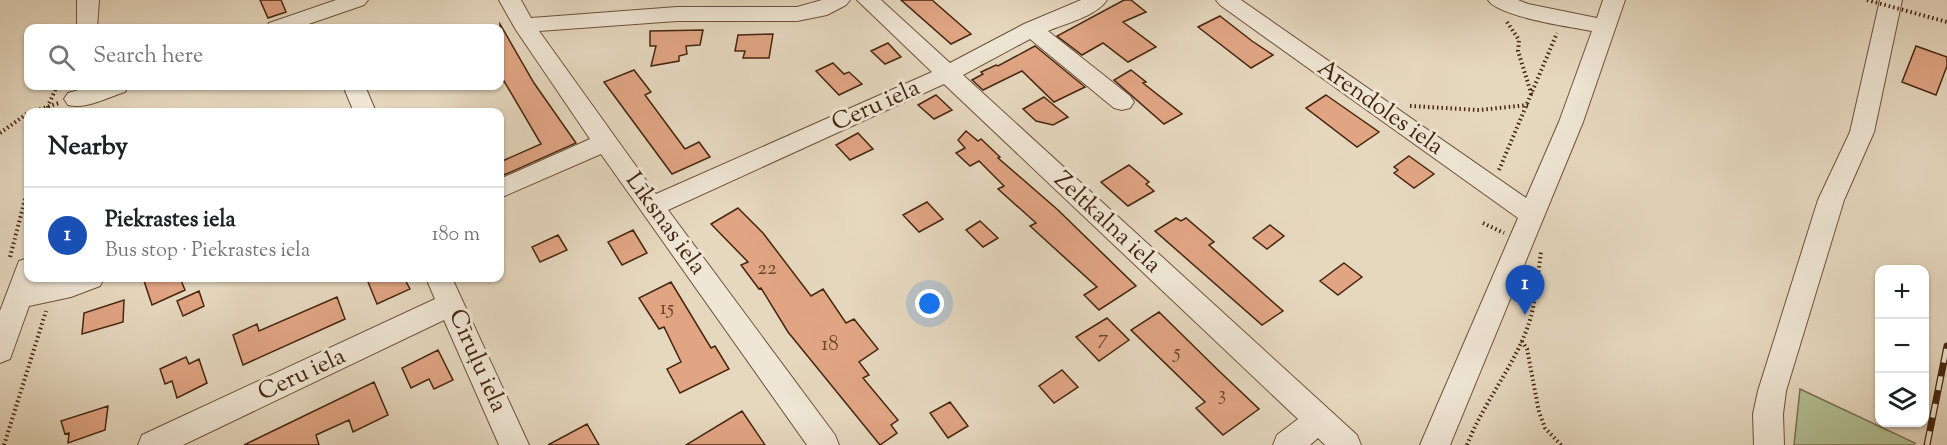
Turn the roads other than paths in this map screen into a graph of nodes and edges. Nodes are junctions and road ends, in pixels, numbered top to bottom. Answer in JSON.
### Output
{"nodes":[{"id":1,"x":88,"y":0,"type":"edge"},
{"id":2,"x":357,"y":0,"type":"edge"},
{"id":3,"x":510,"y":0,"type":"edge"},
{"id":4,"x":839,"y":0,"type":"edge"},
{"id":5,"x":868,"y":0,"type":"edge"},
{"id":6,"x":1096,"y":0,"type":"edge"},
{"id":7,"x":1227,"y":0,"type":"edge"},
{"id":8,"x":1614,"y":0,"type":"edge"},
{"id":9,"x":1892,"y":0,"type":"edge"},
{"id":10,"x":1501,"y":8,"type":"edge"},
{"id":11,"x":314,"y":15,"type":"edge"},
{"id":12,"x":87,"y":24,"type":"edge"},
{"id":13,"x":288,"y":24,"type":"edge"},
{"id":14,"x":524,"y":25,"type":"junction"},
{"id":15,"x":1604,"y":27,"type":"junction"},
{"id":16,"x":1032,"y":29,"type":"junction"},
{"id":17,"x":946,"y":74,"type":"junction"},
{"id":18,"x":104,"y":90,"type":"edge"},
{"id":19,"x":356,"y":90,"type":"edge"},
{"id":20,"x":76,"y":99,"type":"edge"},
{"id":21,"x":1122,"y":102,"type":"dead end"},
{"id":22,"x":363,"y":108,"type":"edge"},
{"id":23,"x":605,"y":142,"type":"junction"},
{"id":24,"x":504,"y":187,"type":"edge"},
{"id":25,"x":652,"y":206,"type":"junction"},
{"id":26,"x":1533,"y":216,"type":"junction"},
{"id":27,"x":18,"y":265,"type":"edge"},
{"id":28,"x":78,"y":282,"type":"edge"},
{"id":29,"x":441,"y":282,"type":"edge"},
{"id":30,"x":19,"y":297,"type":"junction"},
{"id":31,"x":451,"y":304,"type":"junction"},
{"id":32,"x":0,"y":351,"type":"edge"},
{"id":33,"x":1319,"y":420,"type":"junction"},
{"id":34,"x":153,"y":445,"type":"edge"},
{"id":35,"x":514,"y":445,"type":"edge"},
{"id":36,"x":824,"y":445,"type":"edge"},
{"id":37,"x":1288,"y":445,"type":"edge"},
{"id":38,"x":1346,"y":445,"type":"edge"},
{"id":39,"x":1435,"y":445,"type":"edge"},
{"id":40,"x":1769,"y":445,"type":"edge"}],
"edges":[{"from":1,"to":12,"type":"street"},
{"from":2,"to":11,"type":"street"},
{"from":3,"to":14,"type":"street","name":"Līksnas iela"},
{"from":4,"to":14,"type":"street"},
{"from":5,"to":17,"type":"street","name":"Zeltkalna iela"},
{"from":6,"to":16,"type":"street","name":"Ceru iela"},
{"from":7,"to":26,"type":"street","name":"Arendoles iela"},
{"from":8,"to":15,"type":"street"},
{"from":9,"to":40,"type":"street"},
{"from":10,"to":15,"type":"street"},
{"from":11,"to":13,"type":"street"},
{"from":14,"to":23,"type":"street","name":"Līksnas iela"},
{"from":15,"to":26,"type":"street"},
{"from":16,"to":17,"type":"street","name":"Ceru iela"},
{"from":16,"to":21,"type":"street"},
{"from":17,"to":25,"type":"street","name":"Ceru iela"},
{"from":17,"to":33,"type":"street","name":"Zeltkalna iela"},
{"from":18,"to":20,"type":"street"},
{"from":19,"to":22,"type":"street"},
{"from":23,"to":24,"type":"street"},
{"from":23,"to":25,"type":"street","name":"Līksnas iela"},
{"from":25,"to":36,"type":"street","name":"Līksnas iela"},
{"from":26,"to":39,"type":"street"},
{"from":27,"to":30,"type":"street"},
{"from":28,"to":30,"type":"street"},
{"from":29,"to":31,"type":"street","name":"Cīruļu iela"},
{"from":30,"to":32,"type":"street"},
{"from":31,"to":34,"type":"street","name":"Ceru iela"},
{"from":31,"to":35,"type":"street","name":"Cīruļu iela"},
{"from":33,"to":37,"type":"street"},
{"from":33,"to":38,"type":"street","name":"Zeltkalna iela"}]}
